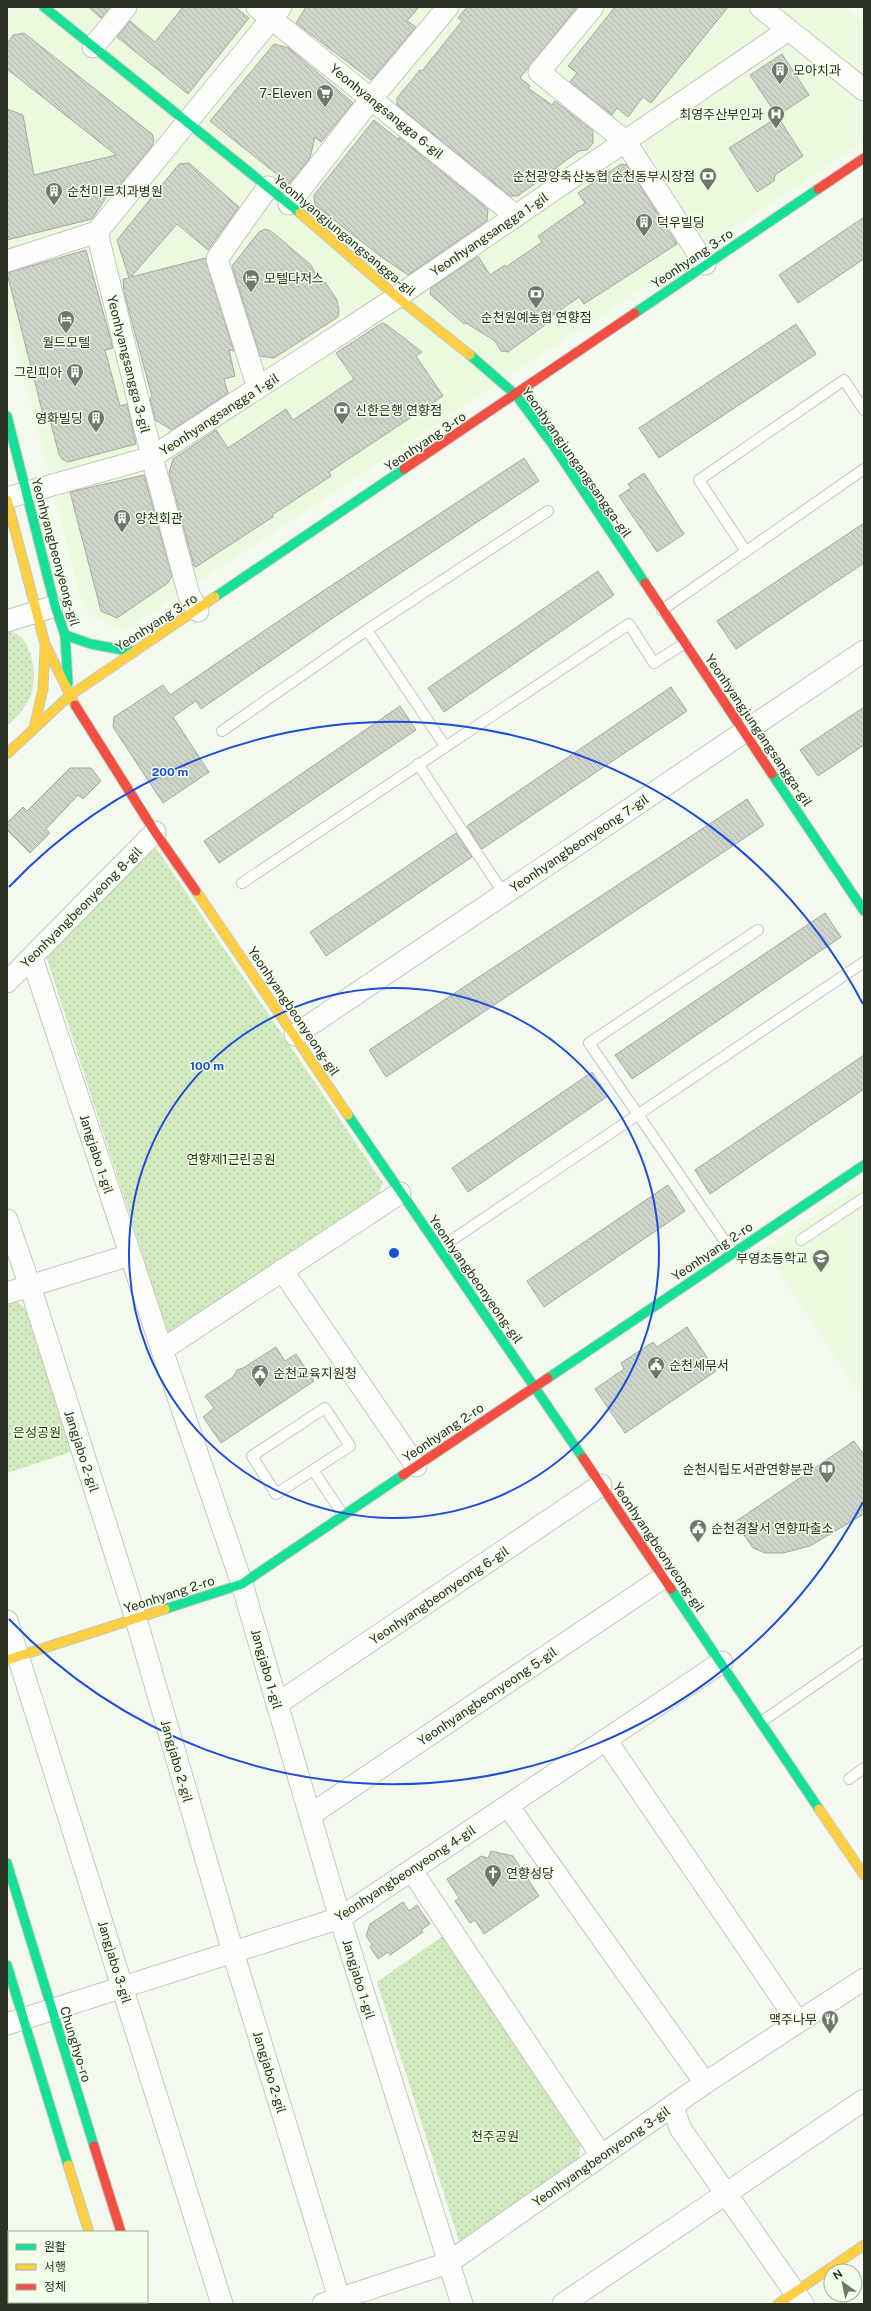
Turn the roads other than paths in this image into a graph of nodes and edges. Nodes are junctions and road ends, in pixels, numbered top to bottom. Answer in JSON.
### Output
{"nodes":[{"id":1,"x":44,"y":7,"type":"edge"},
{"id":2,"x":126,"y":7,"type":"edge"},
{"id":3,"x":448,"y":7,"type":"edge"},
{"id":4,"x":593,"y":7,"type":"edge"},
{"id":5,"x":760,"y":7,"type":"edge"},
{"id":6,"x":270,"y":11,"type":"edge"},
{"id":7,"x":788,"y":30,"type":"junction"},
{"id":8,"x":93,"y":47,"type":"junction"},
{"id":9,"x":864,"y":90,"type":"edge"},
{"id":10,"x":371,"y":99,"type":"junction"},
{"id":11,"x":188,"y":123,"type":"junction"},
{"id":12,"x":625,"y":142,"type":"junction"},
{"id":13,"x":864,"y":158,"type":"edge"},
{"id":14,"x":268,"y":187,"type":"junction"},
{"id":15,"x":289,"y":204,"type":"junction"},
{"id":16,"x":516,"y":216,"type":"junction"},
{"id":17,"x":97,"y":232,"type":"junction"},
{"id":18,"x":7,"y":261,"type":"edge"},
{"id":19,"x":705,"y":264,"type":"junction"},
{"id":20,"x":397,"y":297,"type":"junction"},
{"id":21,"x":258,"y":388,"type":"junction"},
{"id":22,"x":516,"y":395,"type":"junction"},
{"id":23,"x":864,"y":410,"type":"edge"},
{"id":24,"x":7,"y":416,"type":"edge"},
{"id":25,"x":152,"y":458,"type":"junction"},
{"id":26,"x":864,"y":470,"type":"edge"},
{"id":27,"x":13,"y":497,"type":"edge"},
{"id":28,"x":548,"y":511,"type":"dead end"},
{"id":29,"x":746,"y":550,"type":"junction"},
{"id":30,"x":45,"y":609,"type":"junction"},
{"id":31,"x":198,"y":610,"type":"junction"},
{"id":32,"x":662,"y":610,"type":"junction"},
{"id":33,"x":7,"y":621,"type":"edge"},
{"id":34,"x":367,"y":630,"type":"junction"},
{"id":35,"x":65,"y":634,"type":"junction"},
{"id":36,"x":685,"y":643,"type":"junction"},
{"id":37,"x":45,"y":644,"type":"junction"},
{"id":38,"x":864,"y":651,"type":"edge"},
{"id":39,"x":134,"y":652,"type":"junction"},
{"id":40,"x":69,"y":696,"type":"junction"},
{"id":41,"x":34,"y":728,"type":"junction"},
{"id":42,"x":222,"y":731,"type":"dead end"},
{"id":43,"x":744,"y":732,"type":"junction"},
{"id":44,"x":445,"y":746,"type":"junction"},
{"id":45,"x":7,"y":754,"type":"edge"},
{"id":46,"x":418,"y":764,"type":"junction"},
{"id":47,"x":155,"y":832,"type":"junction"},
{"id":48,"x":242,"y":883,"type":"dead end"},
{"id":49,"x":504,"y":894,"type":"junction"},
{"id":50,"x":864,"y":911,"type":"edge"},
{"id":51,"x":758,"y":930,"type":"dead end"},
{"id":52,"x":32,"y":958,"type":"junction"},
{"id":53,"x":864,"y":962,"type":"edge"},
{"id":54,"x":7,"y":982,"type":"edge"},
{"id":55,"x":295,"y":1035,"type":"junction"},
{"id":56,"x":638,"y":1113,"type":"junction"},
{"id":57,"x":864,"y":1165,"type":"edge"},
{"id":58,"x":400,"y":1193,"type":"junction"},
{"id":59,"x":864,"y":1198,"type":"edge"},
{"id":60,"x":7,"y":1220,"type":"edge"},
{"id":61,"x":801,"y":1240,"type":"dead end"},
{"id":62,"x":440,"y":1248,"type":"junction"},
{"id":63,"x":733,"y":1253,"type":"junction"},
{"id":64,"x":130,"y":1255,"type":"junction"},
{"id":65,"x":282,"y":1270,"type":"junction"},
{"id":66,"x":30,"y":1286,"type":"junction"},
{"id":67,"x":7,"y":1293,"type":"edge"},
{"id":68,"x":162,"y":1350,"type":"junction"},
{"id":69,"x":535,"y":1386,"type":"junction"},
{"id":70,"x":416,"y":1466,"type":"junction"},
{"id":71,"x":312,"y":1470,"type":"junction"},
{"id":72,"x":601,"y":1485,"type":"junction"},
{"id":73,"x":343,"y":1515,"type":"junction"},
{"id":74,"x":664,"y":1577,"type":"junction"},
{"id":75,"x":242,"y":1584,"type":"junction"},
{"id":76,"x":136,"y":1619,"type":"junction"},
{"id":77,"x":7,"y":1621,"type":"edge"},
{"id":78,"x":864,"y":1651,"type":"edge"},
{"id":79,"x":13,"y":1659,"type":"edge"},
{"id":80,"x":722,"y":1662,"type":"junction"},
{"id":81,"x":277,"y":1704,"type":"junction"},
{"id":82,"x":761,"y":1722,"type":"junction"},
{"id":83,"x":606,"y":1740,"type":"junction"},
{"id":84,"x":864,"y":1768,"type":"edge"},
{"id":85,"x":849,"y":1779,"type":"dead end"},
{"id":86,"x":508,"y":1806,"type":"junction"},
{"id":87,"x":310,"y":1815,"type":"junction"},
{"id":88,"x":7,"y":1863,"type":"edge"},
{"id":89,"x":412,"y":1870,"type":"junction"},
{"id":90,"x":864,"y":1875,"type":"edge"},
{"id":91,"x":340,"y":1918,"type":"junction"},
{"id":92,"x":233,"y":1952,"type":"junction"},
{"id":93,"x":7,"y":1965,"type":"edge"},
{"id":94,"x":864,"y":1979,"type":"edge"},
{"id":95,"x":122,"y":1987,"type":"junction"},
{"id":96,"x":52,"y":2010,"type":"junction"},
{"id":97,"x":15,"y":2021,"type":"edge"},
{"id":98,"x":798,"y":2022,"type":"junction"},
{"id":99,"x":706,"y":2083,"type":"junction"},
{"id":100,"x":864,"y":2100,"type":"edge"},
{"id":101,"x":672,"y":2106,"type":"junction"},
{"id":102,"x":601,"y":2155,"type":"junction"},
{"id":103,"x":725,"y":2193,"type":"junction"},
{"id":104,"x":89,"y":2231,"type":"edge"},
{"id":105,"x":121,"y":2231,"type":"edge"},
{"id":106,"x":864,"y":2245,"type":"edge"},
{"id":107,"x":448,"y":2263,"type":"junction"},
{"id":108,"x":799,"y":2298,"type":"edge"},
{"id":109,"x":335,"y":2302,"type":"edge"},
{"id":110,"x":222,"y":2304,"type":"edge"},
{"id":111,"x":462,"y":2304,"type":"edge"},
{"id":112,"x":563,"y":2304,"type":"edge"},
{"id":113,"x":778,"y":2304,"type":"edge"}],
"edges":[{"from":1,"to":8,"type":"street","name":"Yeonhyangjungangsangga-gil"},
{"from":2,"to":8,"type":"street"},
{"from":3,"to":10,"type":"street"},
{"from":4,"to":12,"type":"street"},
{"from":5,"to":7,"type":"street"},
{"from":6,"to":10,"type":"street","name":"Yeonhyangsangga 6-gil"},
{"from":6,"to":11,"type":"street"},
{"from":7,"to":9,"type":"street"},
{"from":7,"to":12,"type":"street","name":"Yeonhyangsangga 1-gil"},
{"from":8,"to":11,"type":"street","name":"Yeonhyangjungangsangga-gil"},
{"from":10,"to":15,"type":"street"},
{"from":10,"to":16,"type":"street","name":"Yeonhyangsangga 6-gil"},
{"from":11,"to":14,"type":"street","name":"Yeonhyangjungangsangga-gil"},
{"from":11,"to":17,"type":"street"},
{"from":12,"to":16,"type":"street","name":"Yeonhyangsangga 1-gil"},
{"from":12,"to":19,"type":"street"},
{"from":13,"to":19,"type":"street","name":"Yeonhyang 3-ro"},
{"from":14,"to":15,"type":"street","name":"Yeonhyangjungangsangga-gil"},
{"from":14,"to":21,"type":"street"},
{"from":15,"to":20,"type":"street","name":"Yeonhyangjungangsangga-gil"},
{"from":16,"to":20,"type":"street","name":"Yeonhyangsangga 1-gil"},
{"from":17,"to":18,"type":"street"},
{"from":17,"to":25,"type":"street","name":"Yeonhyangsangga 3-gil"},
{"from":19,"to":22,"type":"street","name":"Yeonhyang 3-ro"},
{"from":20,"to":21,"type":"street","name":"Yeonhyangsangga 1-gil"},
{"from":20,"to":22,"type":"street","name":"Yeonhyangjungangsangga-gil"},
{"from":21,"to":25,"type":"street","name":"Yeonhyangsangga 1-gil"},
{"from":22,"to":31,"type":"street","name":"Yeonhyang 3-ro"},
{"from":22,"to":32,"type":"street","name":"Yeonhyangjungangsangga-gil"},
{"from":23,"to":29,"type":"lane"},
{"from":24,"to":27,"type":"street","name":"Yeonhyangbeonyeong-gil"},
{"from":25,"to":27,"type":"street","name":"Yeonhyangsangga 1-gil"},
{"from":25,"to":31,"type":"street","name":"Yeonhyangsangga 3-gil"},
{"from":26,"to":29,"type":"lane"},
{"from":27,"to":30,"type":"street","name":"Yeonhyangbeonyeong-gil"},
{"from":27,"to":30,"type":"street","name":"Yeonhyangbeonyeong-gil"},
{"from":28,"to":34,"type":"lane"},
{"from":29,"to":32,"type":"lane"},
{"from":30,"to":33,"type":"street"},
{"from":30,"to":35,"type":"street","name":"Yeonhyangbeonyeong-gil"},
{"from":30,"to":37,"type":"street","name":"Yeonhyangbeonyeong-gil"},
{"from":31,"to":39,"type":"street","name":"Yeonhyang 3-ro"},
{"from":32,"to":36,"type":"street","name":"Yeonhyangjungangsangga-gil"},
{"from":34,"to":42,"type":"lane"},
{"from":34,"to":44,"type":"lane"},
{"from":35,"to":39,"type":"street"},
{"from":35,"to":40,"type":"street","name":"Yeonhyangbeonyeong-gil"},
{"from":36,"to":43,"type":"street","name":"Yeonhyangjungangsangga-gil"},
{"from":36,"to":44,"type":"lane"},
{"from":37,"to":40,"type":"street","name":"Yeonhyangbeonyeong-gil"},
{"from":37,"to":41,"type":"street"},
{"from":38,"to":43,"type":"street","name":"Yeonhyangbeonyeong 7-gil"},
{"from":39,"to":40,"type":"street","name":"Yeonhyang 3-ro"},
{"from":40,"to":41,"type":"street","name":"Yeonhyang 3-ro"},
{"from":40,"to":47,"type":"street","name":"Yeonhyangbeonyeong-gil"},
{"from":41,"to":45,"type":"street","name":"Yeonhyang 3-ro"},
{"from":43,"to":49,"type":"street","name":"Yeonhyangbeonyeong 7-gil"},
{"from":43,"to":50,"type":"street","name":"Yeonhyangjungangsangga-gil"},
{"from":44,"to":46,"type":"lane"},
{"from":46,"to":48,"type":"lane"},
{"from":46,"to":49,"type":"lane"},
{"from":47,"to":52,"type":"street","name":"Yeonhyangbeonyeong 8-gil"},
{"from":47,"to":55,"type":"street","name":"Yeonhyangbeonyeong-gil"},
{"from":49,"to":55,"type":"street","name":"Yeonhyangbeonyeong 7-gil"},
{"from":51,"to":56,"type":"lane"},
{"from":52,"to":54,"type":"street","name":"Yeonhyangbeonyeong 8-gil"},
{"from":52,"to":64,"type":"street","name":"Jangjabo 1-gil"},
{"from":53,"to":56,"type":"lane"},
{"from":55,"to":58,"type":"street","name":"Yeonhyangbeonyeong-gil"},
{"from":56,"to":62,"type":"lane"},
{"from":56,"to":63,"type":"lane"},
{"from":57,"to":63,"type":"street","name":"Yeonhyang 2-ro"},
{"from":58,"to":62,"type":"street","name":"Yeonhyangbeonyeong-gil"},
{"from":58,"to":65,"type":"street"},
{"from":59,"to":61,"type":"lane"},
{"from":60,"to":66,"type":"street","name":"Jangjabo 2-gil"},
{"from":62,"to":69,"type":"street","name":"Yeonhyangbeonyeong-gil"},
{"from":63,"to":69,"type":"street","name":"Yeonhyang 2-ro"},
{"from":64,"to":66,"type":"street"},
{"from":64,"to":68,"type":"street","name":"Jangjabo 1-gil"},
{"from":65,"to":68,"type":"street"},
{"from":65,"to":70,"type":"street"},
{"from":66,"to":67,"type":"street"},
{"from":66,"to":76,"type":"street","name":"Jangjabo 2-gil"},
{"from":68,"to":75,"type":"street","name":"Jangjabo 1-gil"},
{"from":69,"to":70,"type":"street","name":"Yeonhyang 2-ro"},
{"from":69,"to":72,"type":"street","name":"Yeonhyangbeonyeong-gil"},
{"from":70,"to":73,"type":"street","name":"Yeonhyang 2-ro"},
{"from":71,"to":71,"type":"lane"},
{"from":71,"to":73,"type":"lane"},
{"from":72,"to":74,"type":"street","name":"Yeonhyangbeonyeong-gil"},
{"from":72,"to":81,"type":"street","name":"Yeonhyangbeonyeong 6-gil"},
{"from":73,"to":75,"type":"street","name":"Yeonhyang 2-ro"},
{"from":74,"to":80,"type":"street","name":"Yeonhyangbeonyeong-gil"},
{"from":74,"to":87,"type":"street","name":"Yeonhyangbeonyeong 5-gil"},
{"from":75,"to":76,"type":"street","name":"Yeonhyang 2-ro"},
{"from":75,"to":81,"type":"street","name":"Jangjabo 1-gil"},
{"from":76,"to":79,"type":"street","name":"Yeonhyang 2-ro"},
{"from":76,"to":92,"type":"street","name":"Jangjabo 2-gil"},
{"from":77,"to":79,"type":"street","name":"Jangjabo 3-gil"},
{"from":78,"to":82,"type":"lane"},
{"from":79,"to":95,"type":"street","name":"Jangjabo 3-gil"},
{"from":80,"to":82,"type":"street","name":"Yeonhyangbeonyeong-gil"},
{"from":80,"to":83,"type":"street","name":"Yeonhyangbeonyeong 4-gil"},
{"from":81,"to":87,"type":"street","name":"Jangjabo 1-gil"},
{"from":82,"to":90,"type":"street","name":"Yeonhyangbeonyeong-gil"},
{"from":83,"to":86,"type":"street","name":"Yeonhyangbeonyeong 4-gil"},
{"from":83,"to":98,"type":"street"},
{"from":84,"to":85,"type":"lane"},
{"from":86,"to":89,"type":"street","name":"Yeonhyangbeonyeong 4-gil"},
{"from":86,"to":99,"type":"street"},
{"from":87,"to":91,"type":"street","name":"Jangjabo 1-gil"},
{"from":88,"to":96,"type":"street","name":"Chunghyo-ro"},
{"from":89,"to":91,"type":"street","name":"Yeonhyangbeonyeong 4-gil"},
{"from":89,"to":102,"type":"street"},
{"from":91,"to":92,"type":"street","name":"Yeonhyangbeonyeong 4-gil"},
{"from":91,"to":107,"type":"street","name":"Jangjabo 1-gil"},
{"from":92,"to":95,"type":"street","name":"Yeonhyangbeonyeong 4-gil"},
{"from":92,"to":109,"type":"street","name":"Jangjabo 2-gil"},
{"from":93,"to":97,"type":"street"},
{"from":94,"to":98,"type":"street","name":"Yeonhyangbeonyeong 3-gil"},
{"from":95,"to":96,"type":"street","name":"Yeonhyangbeonyeong 4-gil"},
{"from":95,"to":110,"type":"street","name":"Jangjabo 3-gil"},
{"from":96,"to":97,"type":"street","name":"Yeonhyangbeonyeong 4-gil"},
{"from":96,"to":105,"type":"street","name":"Chunghyo-ro"},
{"from":97,"to":104,"type":"street"},
{"from":98,"to":99,"type":"street","name":"Yeonhyangbeonyeong 3-gil"},
{"from":99,"to":101,"type":"street","name":"Yeonhyangbeonyeong 3-gil"},
{"from":100,"to":103,"type":"street"},
{"from":101,"to":102,"type":"street","name":"Yeonhyangbeonyeong 3-gil"},
{"from":101,"to":103,"type":"street"},
{"from":102,"to":107,"type":"street","name":"Yeonhyangbeonyeong 3-gil"},
{"from":103,"to":108,"type":"street"},
{"from":103,"to":112,"type":"street"},
{"from":106,"to":108,"type":"street"},
{"from":107,"to":109,"type":"street","name":"Yeonhyangbeonyeong 3-gil"},
{"from":107,"to":111,"type":"street","name":"Jangjabo 1-gil"},
{"from":108,"to":113,"type":"street"}]}
